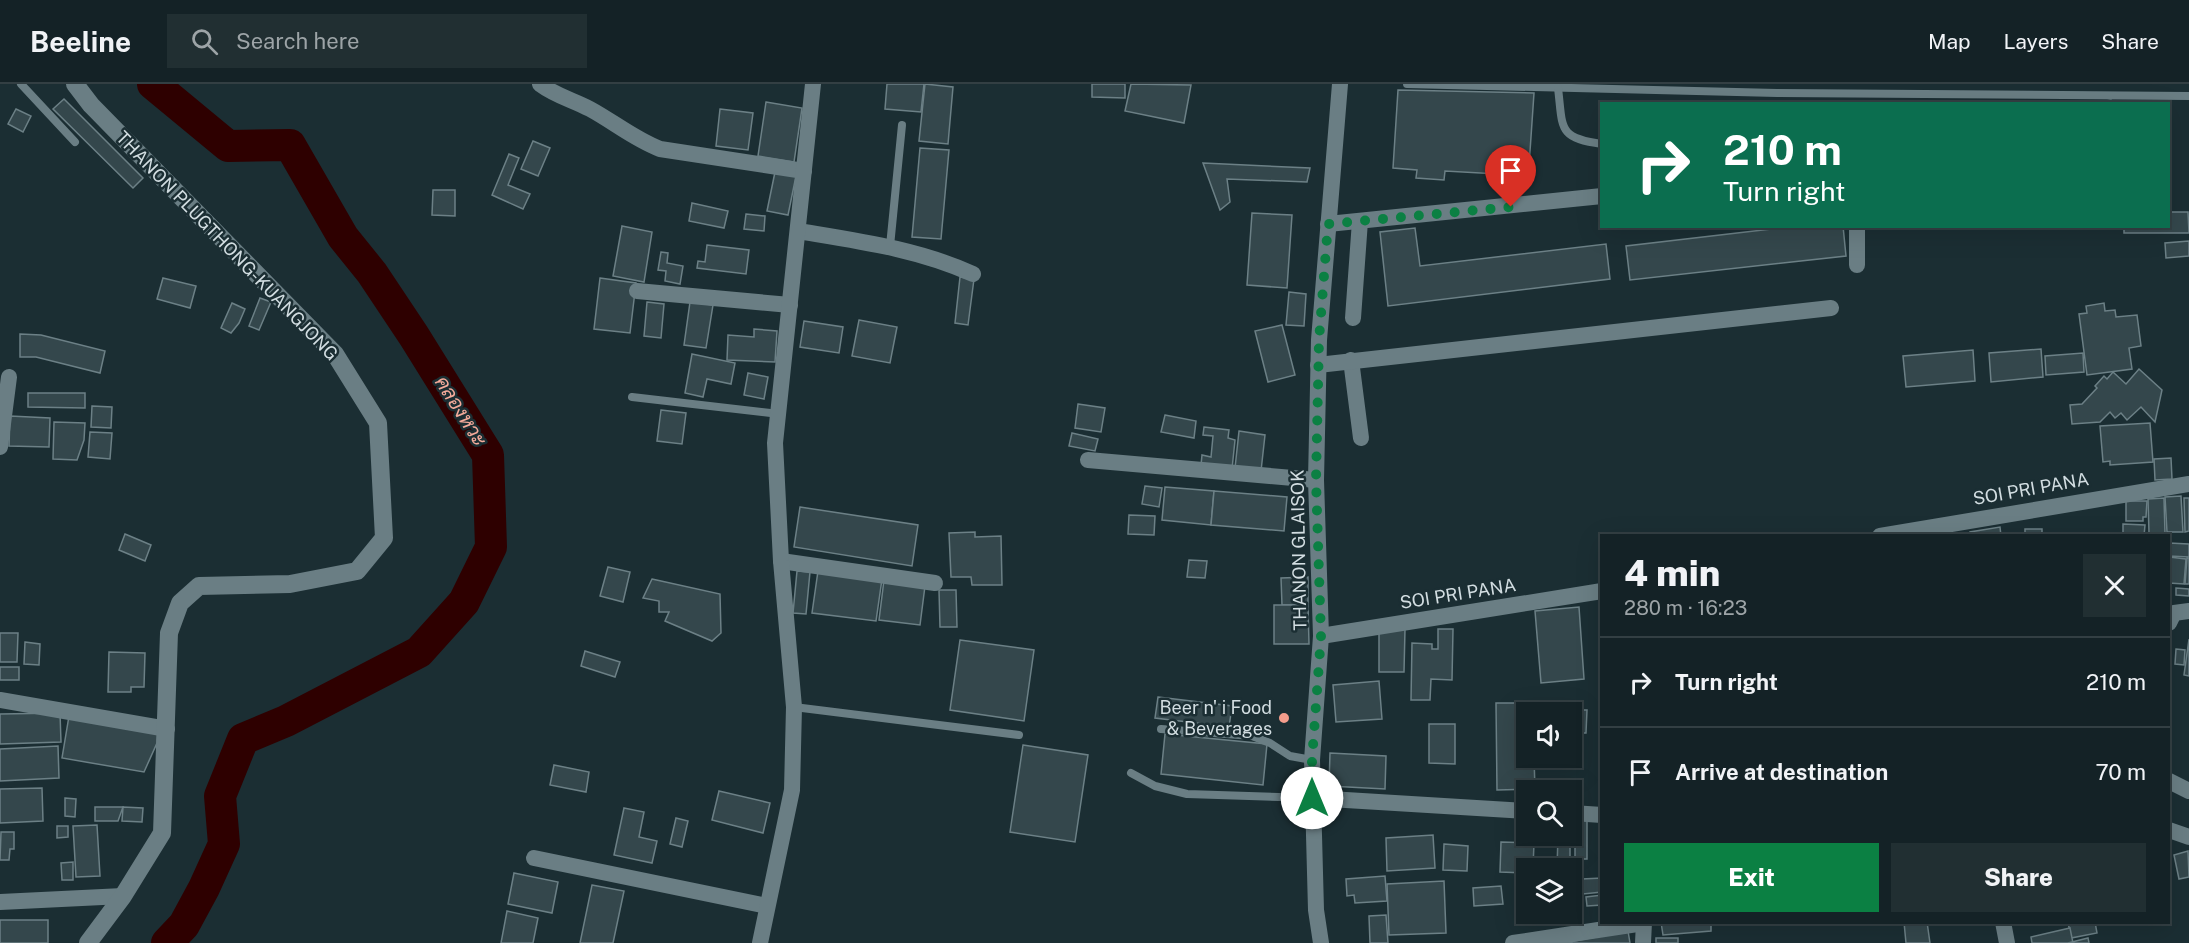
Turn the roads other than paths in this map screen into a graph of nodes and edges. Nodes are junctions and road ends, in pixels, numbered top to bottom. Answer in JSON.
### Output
{"nodes":[{"id":1,"x":21,"y":84,"type":"edge"},
{"id":2,"x":75,"y":84,"type":"edge"},
{"id":3,"x":540,"y":84,"type":"edge"},
{"id":4,"x":813,"y":84,"type":"edge"},
{"id":5,"x":1340,"y":84,"type":"edge"},
{"id":6,"x":1407,"y":84,"type":"edge"},
{"id":7,"x":1558,"y":88,"type":"junction"},
{"id":8,"x":2189,"y":96,"type":"edge"},
{"id":9,"x":1892,"y":99,"type":"edge"},
{"id":10,"x":902,"y":125,"type":"dead end"},
{"id":11,"x":75,"y":142,"type":"dead end"},
{"id":12,"x":1600,"y":144,"type":"edge"},
{"id":13,"x":804,"y":171,"type":"junction"},
{"id":14,"x":1600,"y":196,"type":"edge"},
{"id":15,"x":1360,"y":221,"type":"junction"},
{"id":16,"x":1328,"y":224,"type":"junction"},
{"id":17,"x":1857,"y":228,"type":"edge"},
{"id":18,"x":798,"y":231,"type":"junction"},
{"id":19,"x":890,"y":246,"type":"junction"},
{"id":20,"x":1857,"y":265,"type":"dead end"},
{"id":21,"x":973,"y":274,"type":"dead end"},
{"id":22,"x":637,"y":291,"type":"dead end"},
{"id":23,"x":790,"y":305,"type":"junction"},
{"id":24,"x":1831,"y":308,"type":"dead end"},
{"id":25,"x":1353,"y":318,"type":"dead end"},
{"id":26,"x":1351,"y":360,"type":"junction"},
{"id":27,"x":1318,"y":365,"type":"junction"},
{"id":28,"x":9,"y":377,"type":"dead end"},
{"id":29,"x":632,"y":397,"type":"dead end"},
{"id":30,"x":779,"y":414,"type":"junction"},
{"id":31,"x":1361,"y":438,"type":"dead end"},
{"id":32,"x":0,"y":447,"type":"edge"},
{"id":33,"x":1088,"y":460,"type":"dead end"},
{"id":34,"x":1316,"y":480,"type":"junction"},
{"id":35,"x":2189,"y":484,"type":"edge"},
{"id":36,"x":1892,"y":534,"type":"edge"},
{"id":37,"x":781,"y":561,"type":"junction"},
{"id":38,"x":935,"y":583,"type":"dead end"},
{"id":39,"x":1600,"y":591,"type":"edge"},
{"id":40,"x":2189,"y":611,"type":"edge"},
{"id":41,"x":2170,"y":621,"type":"edge"},
{"id":42,"x":1321,"y":636,"type":"junction"},
{"id":43,"x":0,"y":700,"type":"edge"},
{"id":44,"x":794,"y":707,"type":"junction"},
{"id":45,"x":167,"y":729,"type":"junction"},
{"id":46,"x":1161,"y":729,"type":"dead end"},
{"id":47,"x":1019,"y":735,"type":"dead end"},
{"id":48,"x":1312,"y":760,"type":"junction"},
{"id":49,"x":1131,"y":774,"type":"dead end"},
{"id":50,"x":2170,"y":782,"type":"edge"},
{"id":51,"x":2189,"y":791,"type":"edge"},
{"id":52,"x":1312,"y":798,"type":"junction"},
{"id":53,"x":1516,"y":810,"type":"edge"},
{"id":54,"x":1582,"y":814,"type":"edge"},
{"id":55,"x":1600,"y":815,"type":"edge"},
{"id":56,"x":2170,"y":830,"type":"edge"},
{"id":57,"x":2189,"y":837,"type":"edge"},
{"id":58,"x":534,"y":858,"type":"dead end"},
{"id":59,"x":123,"y":896,"type":"junction"},
{"id":60,"x":0,"y":902,"type":"edge"},
{"id":61,"x":767,"y":906,"type":"junction"},
{"id":62,"x":1637,"y":924,"type":"edge"},
{"id":63,"x":1644,"y":924,"type":"edge"},
{"id":64,"x":2003,"y":924,"type":"edge"},
{"id":65,"x":88,"y":943,"type":"edge"},
{"id":66,"x":760,"y":943,"type":"edge"},
{"id":67,"x":1321,"y":943,"type":"edge"},
{"id":68,"x":1513,"y":943,"type":"edge"},
{"id":69,"x":1643,"y":943,"type":"edge"},
{"id":70,"x":2007,"y":943,"type":"edge"}],
"edges":[{"from":1,"to":11,"type":"lane"},
{"from":2,"to":45,"type":"street","name":"THANON PLUGTHONG-KUANGJONG"},
{"from":3,"to":13,"type":"street"},
{"from":4,"to":13,"type":"street"},
{"from":5,"to":16,"type":"street","name":"THANON GLAISOK"},
{"from":6,"to":7,"type":"lane"},
{"from":7,"to":9,"type":"lane"},
{"from":7,"to":12,"type":"lane"},
{"from":8,"to":9,"type":"lane"},
{"from":10,"to":19,"type":"lane"},
{"from":13,"to":18,"type":"street"},
{"from":14,"to":15,"type":"street"},
{"from":15,"to":16,"type":"street"},
{"from":15,"to":25,"type":"street"},
{"from":16,"to":27,"type":"street","name":"THANON GLAISOK"},
{"from":17,"to":20,"type":"street"},
{"from":18,"to":19,"type":"street"},
{"from":18,"to":23,"type":"street"},
{"from":19,"to":21,"type":"street"},
{"from":22,"to":23,"type":"street"},
{"from":23,"to":30,"type":"street"},
{"from":24,"to":26,"type":"street"},
{"from":26,"to":27,"type":"street"},
{"from":26,"to":31,"type":"street"},
{"from":27,"to":34,"type":"street","name":"THANON GLAISOK"},
{"from":28,"to":32,"type":"street"},
{"from":29,"to":30,"type":"lane"},
{"from":30,"to":37,"type":"street"},
{"from":33,"to":34,"type":"street"},
{"from":34,"to":42,"type":"street","name":"THANON GLAISOK"},
{"from":35,"to":36,"type":"street","name":"SOI PRI PANA"},
{"from":37,"to":38,"type":"street"},
{"from":37,"to":44,"type":"street"},
{"from":39,"to":42,"type":"street","name":"SOI PRI PANA"},
{"from":40,"to":41,"type":"street"},
{"from":42,"to":48,"type":"street","name":"THANON GLAISOK"},
{"from":43,"to":45,"type":"street"},
{"from":44,"to":47,"type":"lane"},
{"from":44,"to":61,"type":"street"},
{"from":45,"to":59,"type":"street","name":"THANON PLUGTHONG-KUANGJONG"},
{"from":46,"to":48,"type":"lane"},
{"from":48,"to":52,"type":"street","name":"THANON GLAISOK"},
{"from":49,"to":52,"type":"lane"},
{"from":50,"to":51,"type":"street"},
{"from":52,"to":53,"type":"street"},
{"from":52,"to":67,"type":"street","name":"THANON GLAISOK"},
{"from":54,"to":55,"type":"street"},
{"from":56,"to":57,"type":"street"},
{"from":58,"to":61,"type":"street"},
{"from":59,"to":60,"type":"street"},
{"from":59,"to":65,"type":"street","name":"THANON PLUGTHONG-KUANGJONG"},
{"from":61,"to":66,"type":"street"},
{"from":62,"to":68,"type":"street"},
{"from":63,"to":69,"type":"street"},
{"from":64,"to":70,"type":"street"}]}
